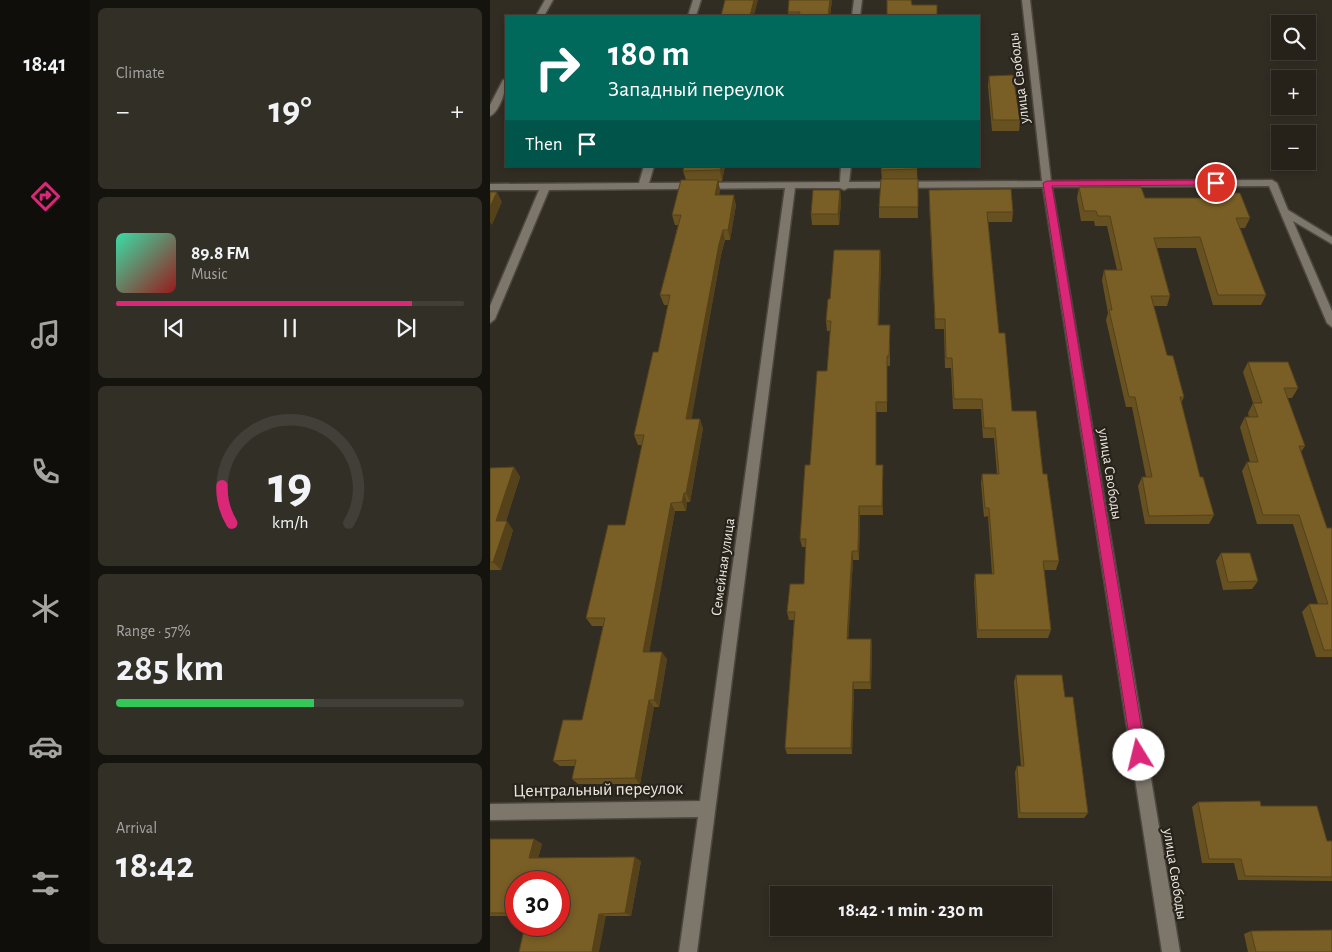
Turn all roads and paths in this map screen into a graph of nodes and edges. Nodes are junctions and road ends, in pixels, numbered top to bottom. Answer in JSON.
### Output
{"nodes":[{"id":1,"x":549,"y":0,"type":"edge"},
{"id":2,"x":697,"y":0,"type":"edge"},
{"id":3,"x":858,"y":0,"type":"edge"},
{"id":4,"x":1026,"y":0,"type":"edge"},
{"id":5,"x":541,"y":15,"type":"edge"},
{"id":6,"x":692,"y":15,"type":"edge"},
{"id":7,"x":856,"y":15,"type":"edge"},
{"id":8,"x":505,"y":84,"type":"edge"},
{"id":9,"x":490,"y":113,"type":"edge"},
{"id":10,"x":649,"y":167,"type":"edge"},
{"id":11,"x":846,"y":167,"type":"edge"},
{"id":12,"x":1047,"y":183,"type":"junction"},
{"id":13,"x":490,"y":187,"type":"edge"},
{"id":14,"x":545,"y":187,"type":"junction"},
{"id":15,"x":643,"y":187,"type":"junction"},
{"id":16,"x":790,"y":187,"type":"junction"},
{"id":17,"x":844,"y":187,"type":"junction"},
{"id":18,"x":1285,"y":212,"type":"junction"},
{"id":19,"x":1332,"y":241,"type":"edge"},
{"id":20,"x":490,"y":319,"type":"edge"},
{"id":21,"x":1332,"y":323,"type":"edge"},
{"id":22,"x":707,"y":809,"type":"junction"},
{"id":23,"x":490,"y":812,"type":"edge"},
{"id":24,"x":688,"y":952,"type":"edge"},
{"id":25,"x":1171,"y":952,"type":"edge"}],
"edges":[{"from":1,"to":5,"type":"street"},
{"from":2,"to":6,"type":"street"},
{"from":3,"to":7,"type":"street"},
{"from":4,"to":12,"type":"street","name":"улица Свободы"},
{"from":8,"to":9,"type":"street"},
{"from":10,"to":15,"type":"street"},
{"from":11,"to":17,"type":"street"},
{"from":12,"to":17,"type":"street"},
{"from":12,"to":18,"type":"street"},
{"from":12,"to":25,"type":"street","name":"улица Свободы"},
{"from":13,"to":14,"type":"street"},
{"from":14,"to":15,"type":"street"},
{"from":14,"to":20,"type":"street"},
{"from":15,"to":16,"type":"street"},
{"from":16,"to":17,"type":"street"},
{"from":16,"to":22,"type":"street","name":"Семейная улица"},
{"from":18,"to":19,"type":"street"},
{"from":18,"to":21,"type":"street"},
{"from":22,"to":23,"type":"street","name":"Центральный переулок"},
{"from":22,"to":24,"type":"street","name":"Семейная улица"}]}
